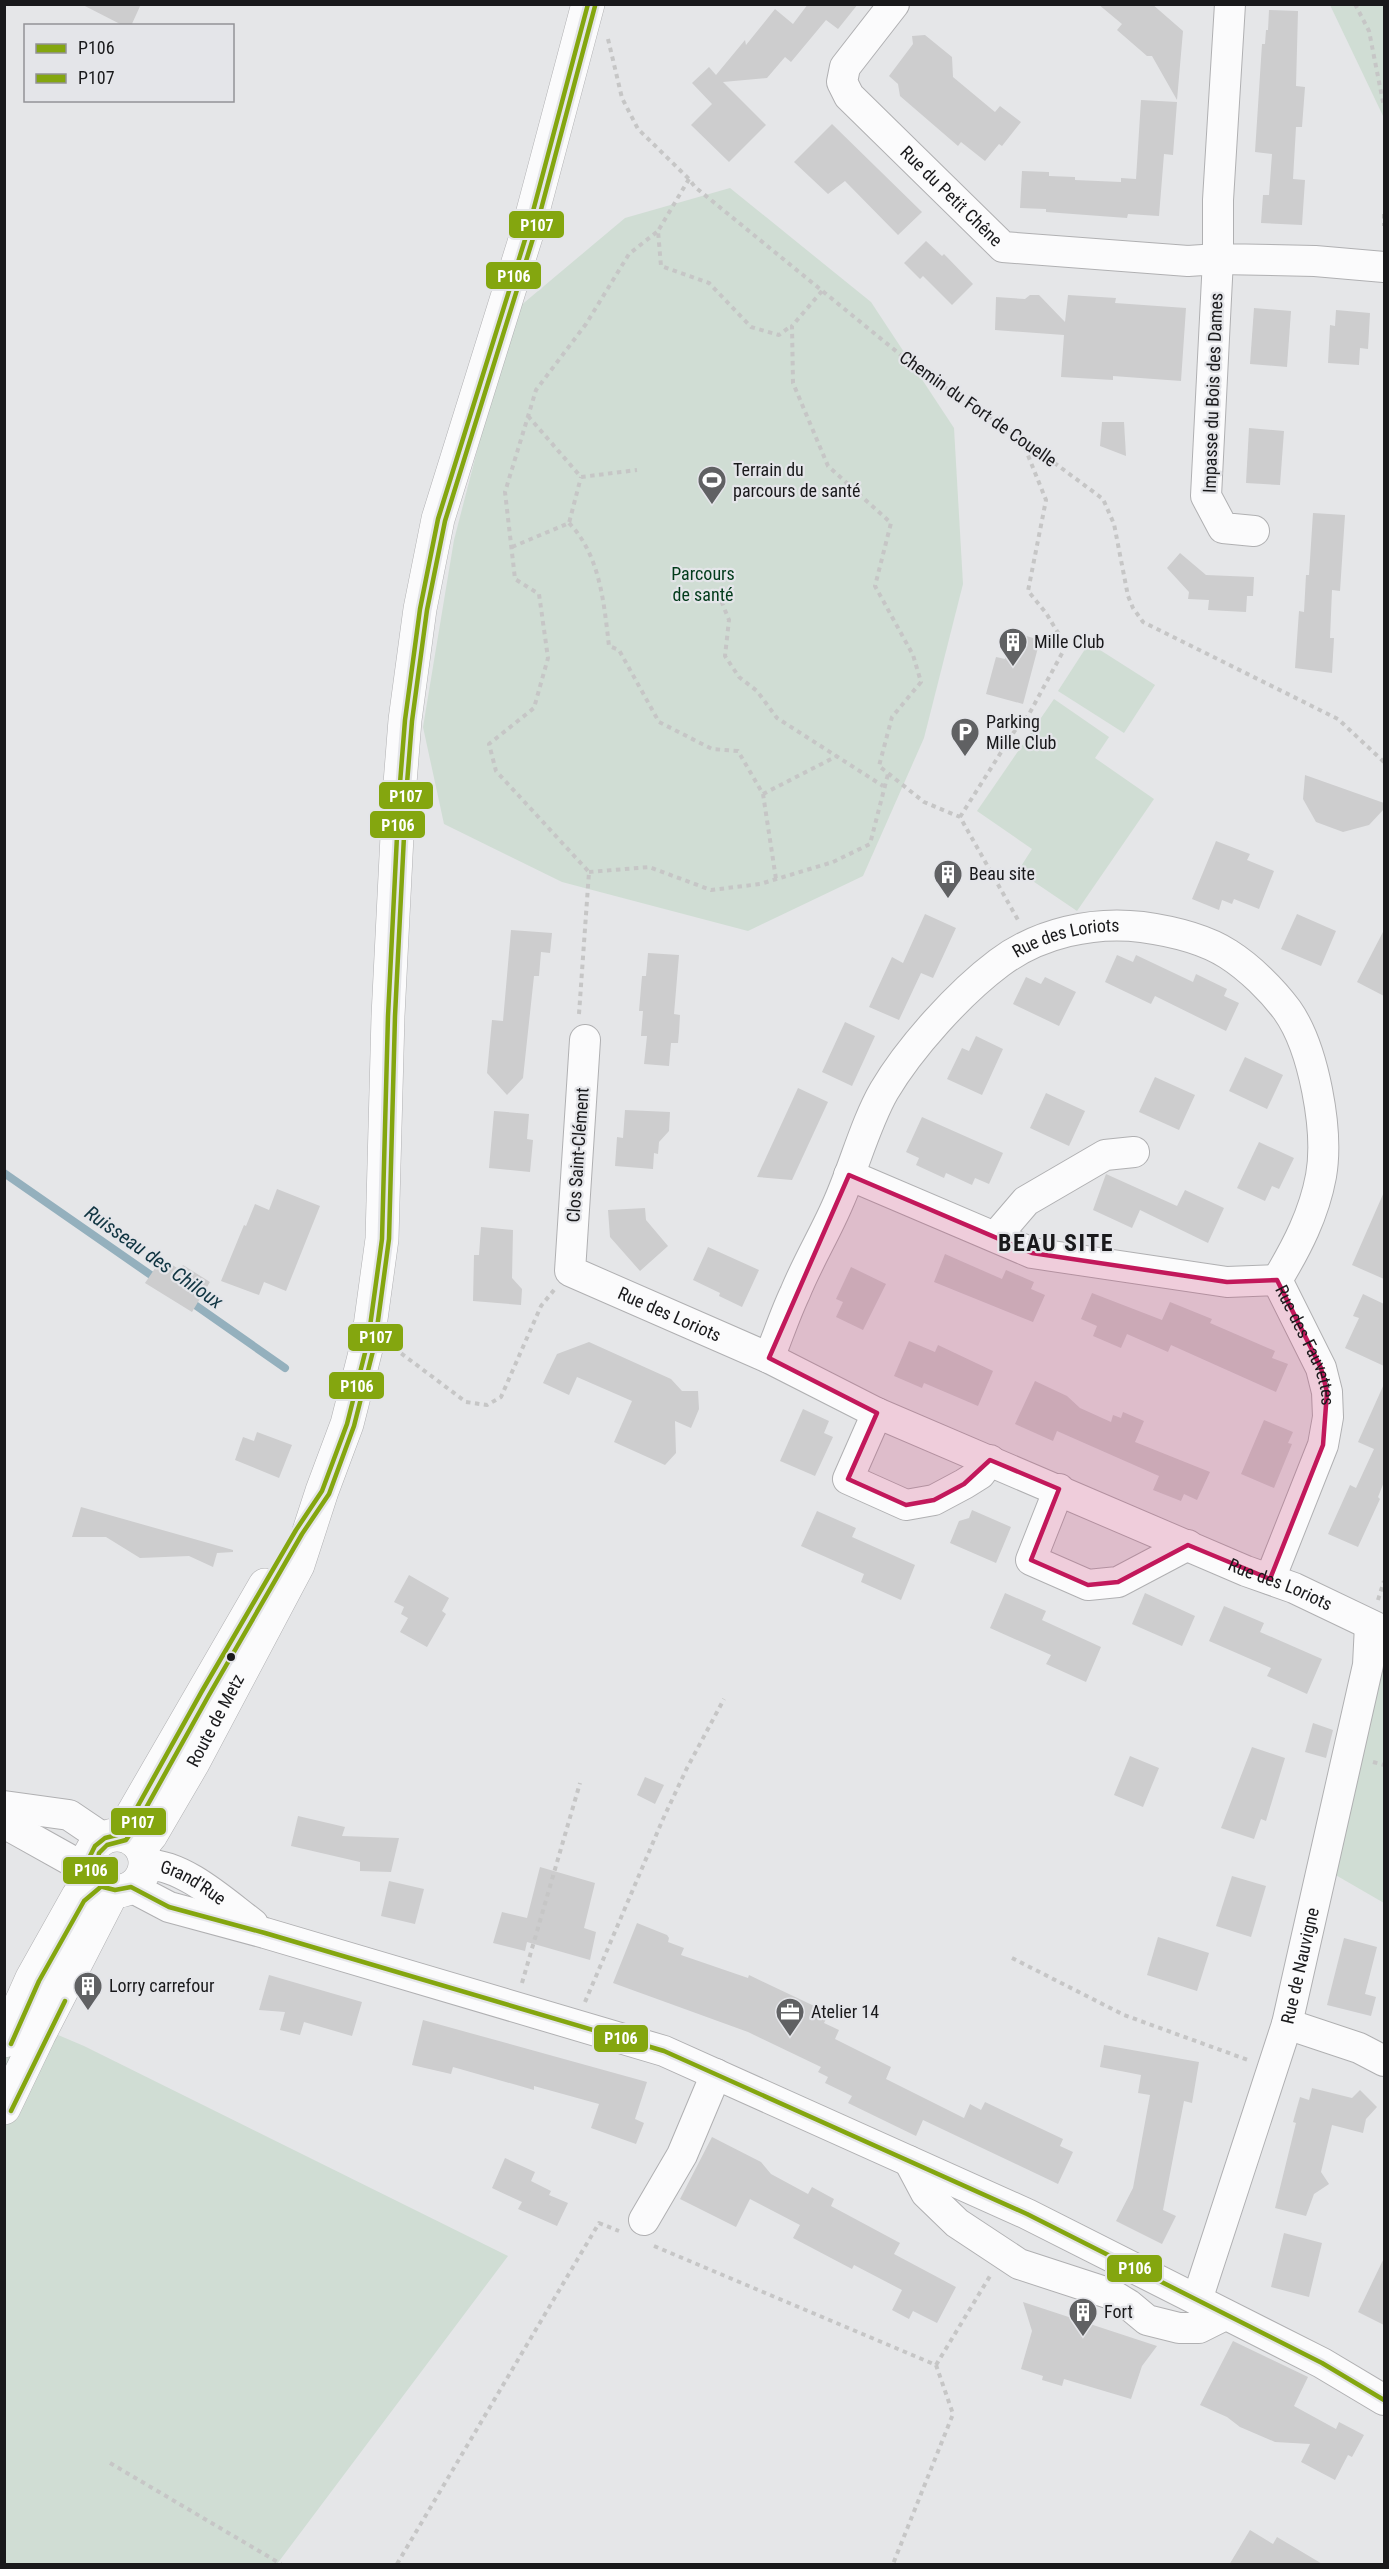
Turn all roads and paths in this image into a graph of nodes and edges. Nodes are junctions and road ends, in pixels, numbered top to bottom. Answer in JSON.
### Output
{"nodes":[{"id":1,"x":894,"y":4,"type":"edge"},
{"id":2,"x":1230,"y":4,"type":"edge"},
{"id":3,"x":1355,"y":4,"type":"edge"},
{"id":4,"x":586,"y":14,"type":"edge"},
{"id":5,"x":1384,"y":107,"type":"edge"},
{"id":6,"x":689,"y":179,"type":"junction"},
{"id":7,"x":1384,"y":214,"type":"edge"},
{"id":8,"x":1384,"y":226,"type":"edge"},
{"id":9,"x":658,"y":231,"type":"junction"},
{"id":10,"x":1218,"y":260,"type":"junction"},
{"id":11,"x":1384,"y":267,"type":"edge"},
{"id":12,"x":822,"y":291,"type":"junction"},
{"id":13,"x":792,"y":326,"type":"junction"},
{"id":14,"x":528,"y":416,"type":"junction"},
{"id":15,"x":1021,"y":438,"type":"junction"},
{"id":16,"x":637,"y":470,"type":"dead end"},
{"id":17,"x":581,"y":477,"type":"junction"},
{"id":18,"x":569,"y":523,"type":"junction"},
{"id":19,"x":1254,"y":531,"type":"dead end"},
{"id":20,"x":512,"y":548,"type":"junction"},
{"id":21,"x":718,"y":593,"type":"dead end"},
{"id":22,"x":837,"y":756,"type":"junction"},
{"id":23,"x":1384,"y":762,"type":"edge"},
{"id":24,"x":888,"y":774,"type":"junction"},
{"id":25,"x":883,"y":786,"type":"junction"},
{"id":26,"x":763,"y":794,"type":"junction"},
{"id":27,"x":960,"y":816,"type":"junction"},
{"id":28,"x":589,"y":872,"type":"junction"},
{"id":29,"x":776,"y":879,"type":"junction"},
{"id":30,"x":1031,"y":945,"type":"junction"},
{"id":31,"x":585,"y":1040,"type":"joint"},
{"id":32,"x":1134,"y":1152,"type":"dead end"},
{"id":33,"x":849,"y":1176,"type":"junction"},
{"id":34,"x":996,"y":1236,"type":"junction"},
{"id":35,"x":570,"y":1271,"type":"junction"},
{"id":36,"x":1277,"y":1280,"type":"junction"},
{"id":37,"x":368,"y":1341,"type":"junction"},
{"id":38,"x":769,"y":1358,"type":"junction"},
{"id":39,"x":877,"y":1413,"type":"junction"},
{"id":40,"x":990,"y":1460,"type":"junction"},
{"id":41,"x":1059,"y":1489,"type":"junction"},
{"id":42,"x":1188,"y":1545,"type":"junction"},
{"id":43,"x":1270,"y":1580,"type":"junction"},
{"id":44,"x":1377,"y":1628,"type":"edge"},
{"id":45,"x":724,"y":1699,"type":"dead end"},
{"id":46,"x":580,"y":1783,"type":"dead end"},
{"id":47,"x":4,"y":1806,"type":"edge"},
{"id":48,"x":4,"y":1823,"type":"edge"},
{"id":49,"x":117,"y":1864,"type":"junction"},
{"id":50,"x":265,"y":1933,"type":"junction"},
{"id":51,"x":1012,"y":1958,"type":"dead end"},
{"id":52,"x":518,"y":2007,"type":"junction"},
{"id":53,"x":1287,"y":2024,"type":"junction"},
{"id":54,"x":579,"y":2025,"type":"junction"},
{"id":55,"x":4,"y":2041,"type":"edge"},
{"id":56,"x":1384,"y":2061,"type":"edge"},
{"id":57,"x":1271,"y":2069,"type":"junction"},
{"id":58,"x":716,"y":2074,"type":"junction"},
{"id":59,"x":4,"y":2108,"type":"edge"},
{"id":60,"x":909,"y":2161,"type":"junction"},
{"id":61,"x":638,"y":2232,"type":"junction"},
{"id":62,"x":1002,"y":2255,"type":"junction"},
{"id":63,"x":1197,"y":2300,"type":"junction"},
{"id":64,"x":1226,"y":2315,"type":"junction"},
{"id":65,"x":936,"y":2365,"type":"junction"},
{"id":66,"x":1384,"y":2400,"type":"edge"},
{"id":67,"x":110,"y":2463,"type":"dead end"},
{"id":68,"x":281,"y":2565,"type":"edge"},
{"id":69,"x":397,"y":2565,"type":"edge"},
{"id":70,"x":893,"y":2565,"type":"edge"}],
"edges":[{"from":1,"to":10,"type":"street","name":"Rue du Petit Chêne"},
{"from":2,"to":10,"type":"street"},
{"from":3,"to":5,"type":"path"},
{"from":4,"to":6,"type":"path","name":"Chemin du Fort de Couelle"},
{"from":4,"to":37,"type":"main road","name":"Route de Metz"},
{"from":6,"to":9,"type":"path"},
{"from":6,"to":12,"type":"path","name":"Chemin du Fort de Couelle"},
{"from":7,"to":8,"type":"path"},
{"from":9,"to":13,"type":"path"},
{"from":9,"to":14,"type":"path"},
{"from":10,"to":11,"type":"street","name":"Rue du Petit Chêne"},
{"from":10,"to":19,"type":"street","name":"Impasse du Bois des Dames"},
{"from":12,"to":13,"type":"path"},
{"from":12,"to":15,"type":"path","name":"Chemin du Fort de Couelle"},
{"from":13,"to":24,"type":"path"},
{"from":14,"to":17,"type":"path"},
{"from":14,"to":20,"type":"path"},
{"from":15,"to":23,"type":"path","name":"Chemin du Fort de Couelle"},
{"from":15,"to":27,"type":"path"},
{"from":16,"to":17,"type":"path"},
{"from":17,"to":18,"type":"path"},
{"from":18,"to":20,"type":"path"},
{"from":18,"to":26,"type":"path"},
{"from":20,"to":28,"type":"path"},
{"from":21,"to":22,"type":"path"},
{"from":22,"to":25,"type":"path"},
{"from":22,"to":26,"type":"path"},
{"from":24,"to":25,"type":"path"},
{"from":24,"to":27,"type":"path"},
{"from":25,"to":29,"type":"path"},
{"from":26,"to":29,"type":"path"},
{"from":27,"to":30,"type":"path"},
{"from":28,"to":29,"type":"path"},
{"from":28,"to":31,"type":"path"},
{"from":30,"to":33,"type":"street","name":"Rue des Loriots"},
{"from":30,"to":36,"type":"street","name":"Rue des Loriots"},
{"from":31,"to":35,"type":"street","name":"Clos Saint-Clément"},
{"from":32,"to":34,"type":"street"},
{"from":33,"to":34,"type":"street","name":"Rue des Fauvettes"},
{"from":33,"to":38,"type":"street","name":"Rue des Loriots"},
{"from":34,"to":36,"type":"street","name":"Rue des Fauvettes"},
{"from":35,"to":37,"type":"path"},
{"from":35,"to":38,"type":"street","name":"Rue des Loriots"},
{"from":36,"to":43,"type":"street","name":"Rue des Fauvettes"},
{"from":37,"to":49,"type":"main road","name":"Route de Metz"},
{"from":38,"to":39,"type":"street","name":"Rue des Loriots"},
{"from":39,"to":40,"type":"street","name":"Rue des Loriots"},
{"from":39,"to":40,"type":"street"},
{"from":40,"to":41,"type":"street","name":"Rue des Loriots"},
{"from":41,"to":42,"type":"street","name":"Rue des Loriots"},
{"from":41,"to":42,"type":"street"},
{"from":42,"to":43,"type":"street","name":"Rue des Loriots"},
{"from":43,"to":44,"type":"street","name":"Rue des Loriots"},
{"from":44,"to":53,"type":"street","name":"Rue de Nauvigne"},
{"from":45,"to":54,"type":"path"},
{"from":46,"to":52,"type":"path"},
{"from":47,"to":49,"type":"street"},
{"from":48,"to":49,"type":"street"},
{"from":49,"to":50,"type":"street","name":"Grand'Rue"},
{"from":49,"to":50,"type":"street","name":"Grand'Rue"},
{"from":49,"to":55,"type":"main road","name":"Route de Metz"},
{"from":49,"to":59,"type":"main road","name":"Route de Metz"},
{"from":50,"to":52,"type":"street","name":"Grand'Rue"},
{"from":51,"to":57,"type":"path"},
{"from":52,"to":54,"type":"street","name":"Grand'Rue"},
{"from":53,"to":56,"type":"street"},
{"from":53,"to":57,"type":"street","name":"Rue de Nauvigne"},
{"from":54,"to":58,"type":"street","name":"Grand'Rue"},
{"from":57,"to":63,"type":"street","name":"Rue de Nauvigne"},
{"from":58,"to":60,"type":"street","name":"Grand'Rue"},
{"from":58,"to":61,"type":"street"},
{"from":60,"to":62,"type":"street"},
{"from":60,"to":63,"type":"street","name":"Grand'Rue"},
{"from":61,"to":65,"type":"path"},
{"from":61,"to":69,"type":"path"},
{"from":62,"to":64,"type":"street"},
{"from":62,"to":65,"type":"path"},
{"from":63,"to":64,"type":"street","name":"Grand'Rue"},
{"from":64,"to":66,"type":"street","name":"Grand'Rue"},
{"from":65,"to":70,"type":"path"},
{"from":67,"to":68,"type":"path"}]}
